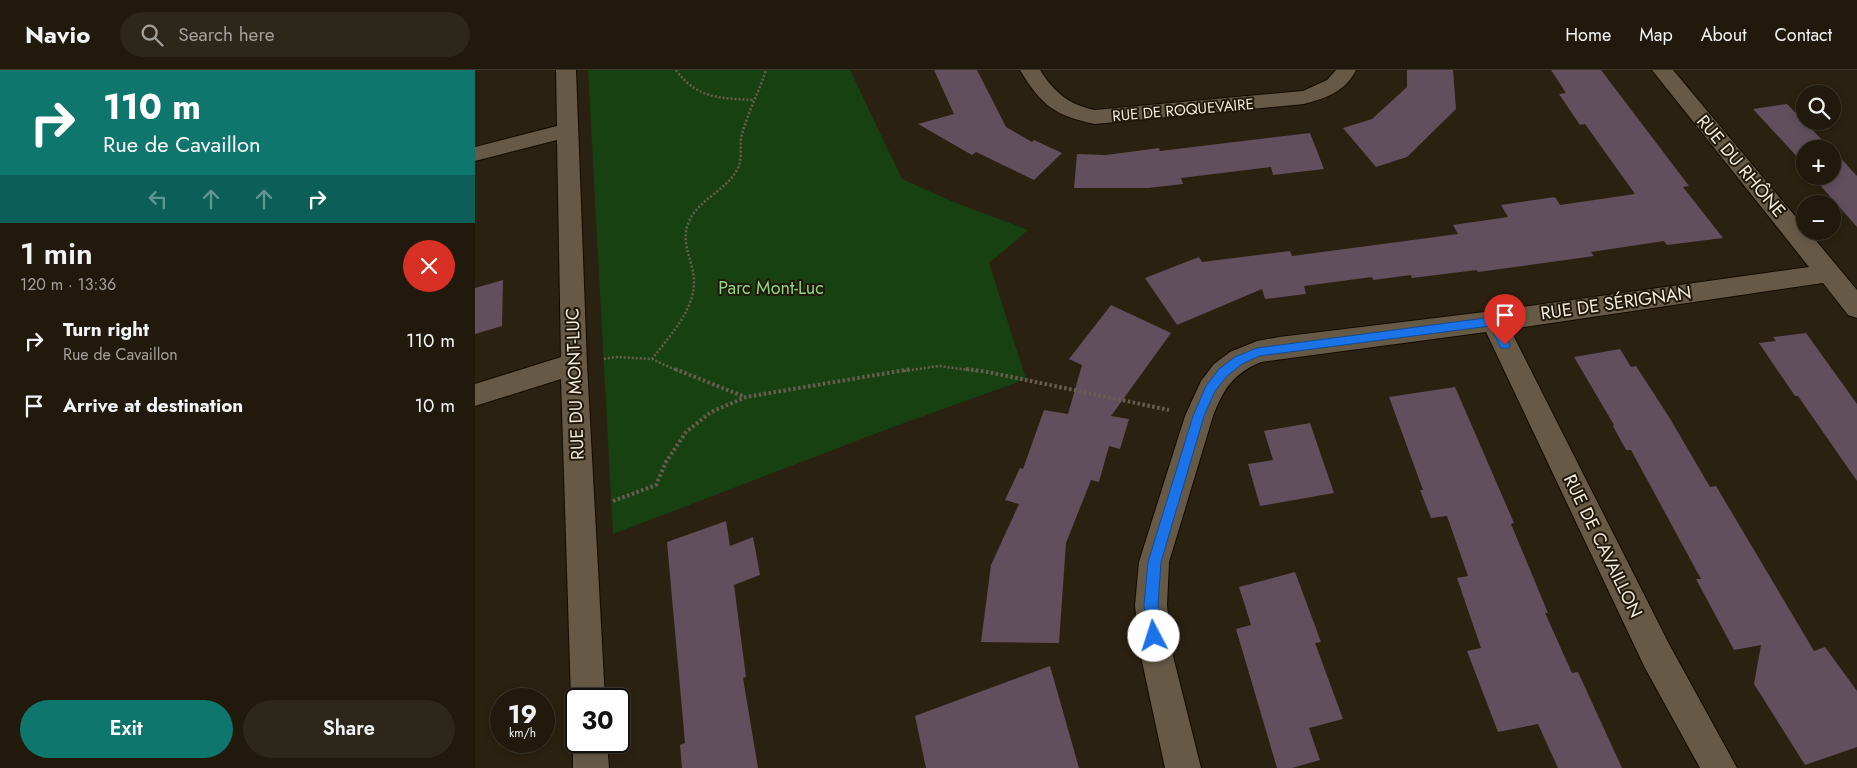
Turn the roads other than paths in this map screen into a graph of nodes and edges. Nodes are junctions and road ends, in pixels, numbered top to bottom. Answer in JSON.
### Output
{"nodes":[{"id":1,"x":566,"y":70,"type":"edge"},
{"id":2,"x":1030,"y":70,"type":"edge"},
{"id":3,"x":1346,"y":70,"type":"edge"},
{"id":4,"x":1662,"y":70,"type":"edge"},
{"id":5,"x":567,"y":130,"type":"junction"},
{"id":6,"x":475,"y":154,"type":"edge"},
{"id":7,"x":1829,"y":273,"type":"junction"},
{"id":8,"x":1857,"y":308,"type":"edge"},
{"id":9,"x":1493,"y":321,"type":"junction"},
{"id":10,"x":574,"y":364,"type":"junction"},
{"id":11,"x":475,"y":395,"type":"edge"},
{"id":12,"x":588,"y":688,"type":"edge"},
{"id":13,"x":1183,"y":768,"type":"edge"},
{"id":14,"x":1719,"y":768,"type":"edge"}],
"edges":[{"from":1,"to":5,"type":"street","name":"RUE DU MONT-LUC"},
{"from":2,"to":3,"type":"street","name":"RUE DE ROQUEVAIRE"},
{"from":4,"to":7,"type":"street","name":"RUE DU RHÔNE"},
{"from":5,"to":6,"type":"street"},
{"from":5,"to":10,"type":"street","name":"RUE DU MONT-LUC"},
{"from":7,"to":8,"type":"street","name":"RUE DU RHÔNE"},
{"from":7,"to":9,"type":"street","name":"RUE DE SÉRIGNAN"},
{"from":9,"to":13,"type":"street","name":"RUE DE SÉRIGNAN"},
{"from":9,"to":14,"type":"street","name":"RUE DE CAVAILLON"},
{"from":10,"to":11,"type":"street"},
{"from":10,"to":12,"type":"street","name":"RUE DU MONT-LUC"}]}
